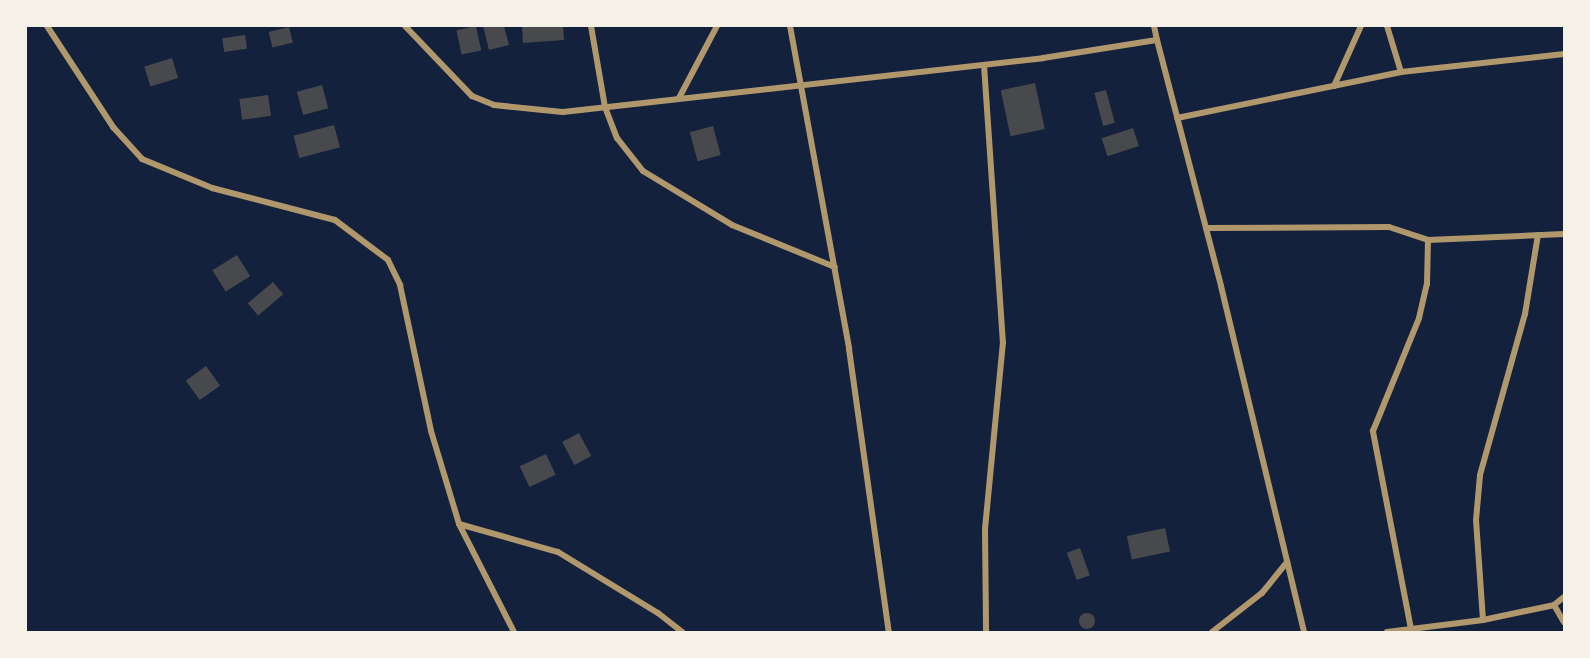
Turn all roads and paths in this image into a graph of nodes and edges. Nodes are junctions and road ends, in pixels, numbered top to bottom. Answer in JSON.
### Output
{"nodes":[{"id":1,"x":47,"y":26,"type":"edge"},
{"id":2,"x":405,"y":26,"type":"edge"},
{"id":3,"x":591,"y":26,"type":"edge"},
{"id":4,"x":717,"y":26,"type":"edge"},
{"id":5,"x":790,"y":26,"type":"edge"},
{"id":6,"x":1154,"y":26,"type":"edge"},
{"id":7,"x":1361,"y":26,"type":"edge"},
{"id":8,"x":1387,"y":26,"type":"edge"},
{"id":9,"x":1157,"y":40,"type":"junction"},
{"id":10,"x":1564,"y":54,"type":"edge"},
{"id":11,"x":984,"y":65,"type":"junction"},
{"id":12,"x":1401,"y":72,"type":"junction"},
{"id":13,"x":802,"y":85,"type":"junction"},
{"id":14,"x":1334,"y":86,"type":"junction"},
{"id":15,"x":679,"y":98,"type":"junction"},
{"id":16,"x":605,"y":107,"type":"junction"},
{"id":17,"x":1177,"y":118,"type":"junction"},
{"id":18,"x":1206,"y":228,"type":"junction"},
{"id":19,"x":1564,"y":234,"type":"edge"},
{"id":20,"x":1538,"y":235,"type":"junction"},
{"id":21,"x":1428,"y":240,"type":"junction"},
{"id":22,"x":835,"y":267,"type":"junction"},
{"id":23,"x":459,"y":524,"type":"junction"},
{"id":24,"x":1287,"y":562,"type":"junction"},
{"id":25,"x":1564,"y":597,"type":"edge"},
{"id":26,"x":1554,"y":604,"type":"junction"},
{"id":27,"x":1484,"y":620,"type":"junction"},
{"id":28,"x":1564,"y":622,"type":"edge"},
{"id":29,"x":1411,"y":629,"type":"junction"},
{"id":30,"x":514,"y":633,"type":"edge"},
{"id":31,"x":682,"y":633,"type":"edge"},
{"id":32,"x":890,"y":633,"type":"edge"},
{"id":33,"x":986,"y":633,"type":"edge"},
{"id":34,"x":1212,"y":633,"type":"edge"},
{"id":35,"x":1304,"y":633,"type":"edge"},
{"id":36,"x":1387,"y":633,"type":"edge"}],
"edges":[{"from":1,"to":23,"type":"street"},
{"from":2,"to":16,"type":"street"},
{"from":3,"to":16,"type":"street"},
{"from":4,"to":15,"type":"street"},
{"from":5,"to":13,"type":"street"},
{"from":6,"to":9,"type":"street"},
{"from":7,"to":14,"type":"street"},
{"from":8,"to":12,"type":"street"},
{"from":9,"to":11,"type":"street"},
{"from":9,"to":17,"type":"street"},
{"from":10,"to":12,"type":"street"},
{"from":11,"to":13,"type":"street"},
{"from":11,"to":33,"type":"street"},
{"from":12,"to":14,"type":"street"},
{"from":13,"to":15,"type":"street"},
{"from":13,"to":22,"type":"street"},
{"from":14,"to":17,"type":"street"},
{"from":15,"to":16,"type":"street"},
{"from":16,"to":22,"type":"street"},
{"from":17,"to":18,"type":"street"},
{"from":18,"to":21,"type":"street"},
{"from":18,"to":24,"type":"street"},
{"from":19,"to":20,"type":"street"},
{"from":20,"to":21,"type":"street"},
{"from":20,"to":27,"type":"street"},
{"from":21,"to":29,"type":"street"},
{"from":22,"to":32,"type":"street"},
{"from":23,"to":30,"type":"street"},
{"from":23,"to":31,"type":"street"},
{"from":24,"to":34,"type":"street"},
{"from":24,"to":35,"type":"street"},
{"from":25,"to":26,"type":"street"},
{"from":26,"to":27,"type":"street"},
{"from":26,"to":28,"type":"street"},
{"from":27,"to":29,"type":"street"},
{"from":29,"to":36,"type":"street"}]}
